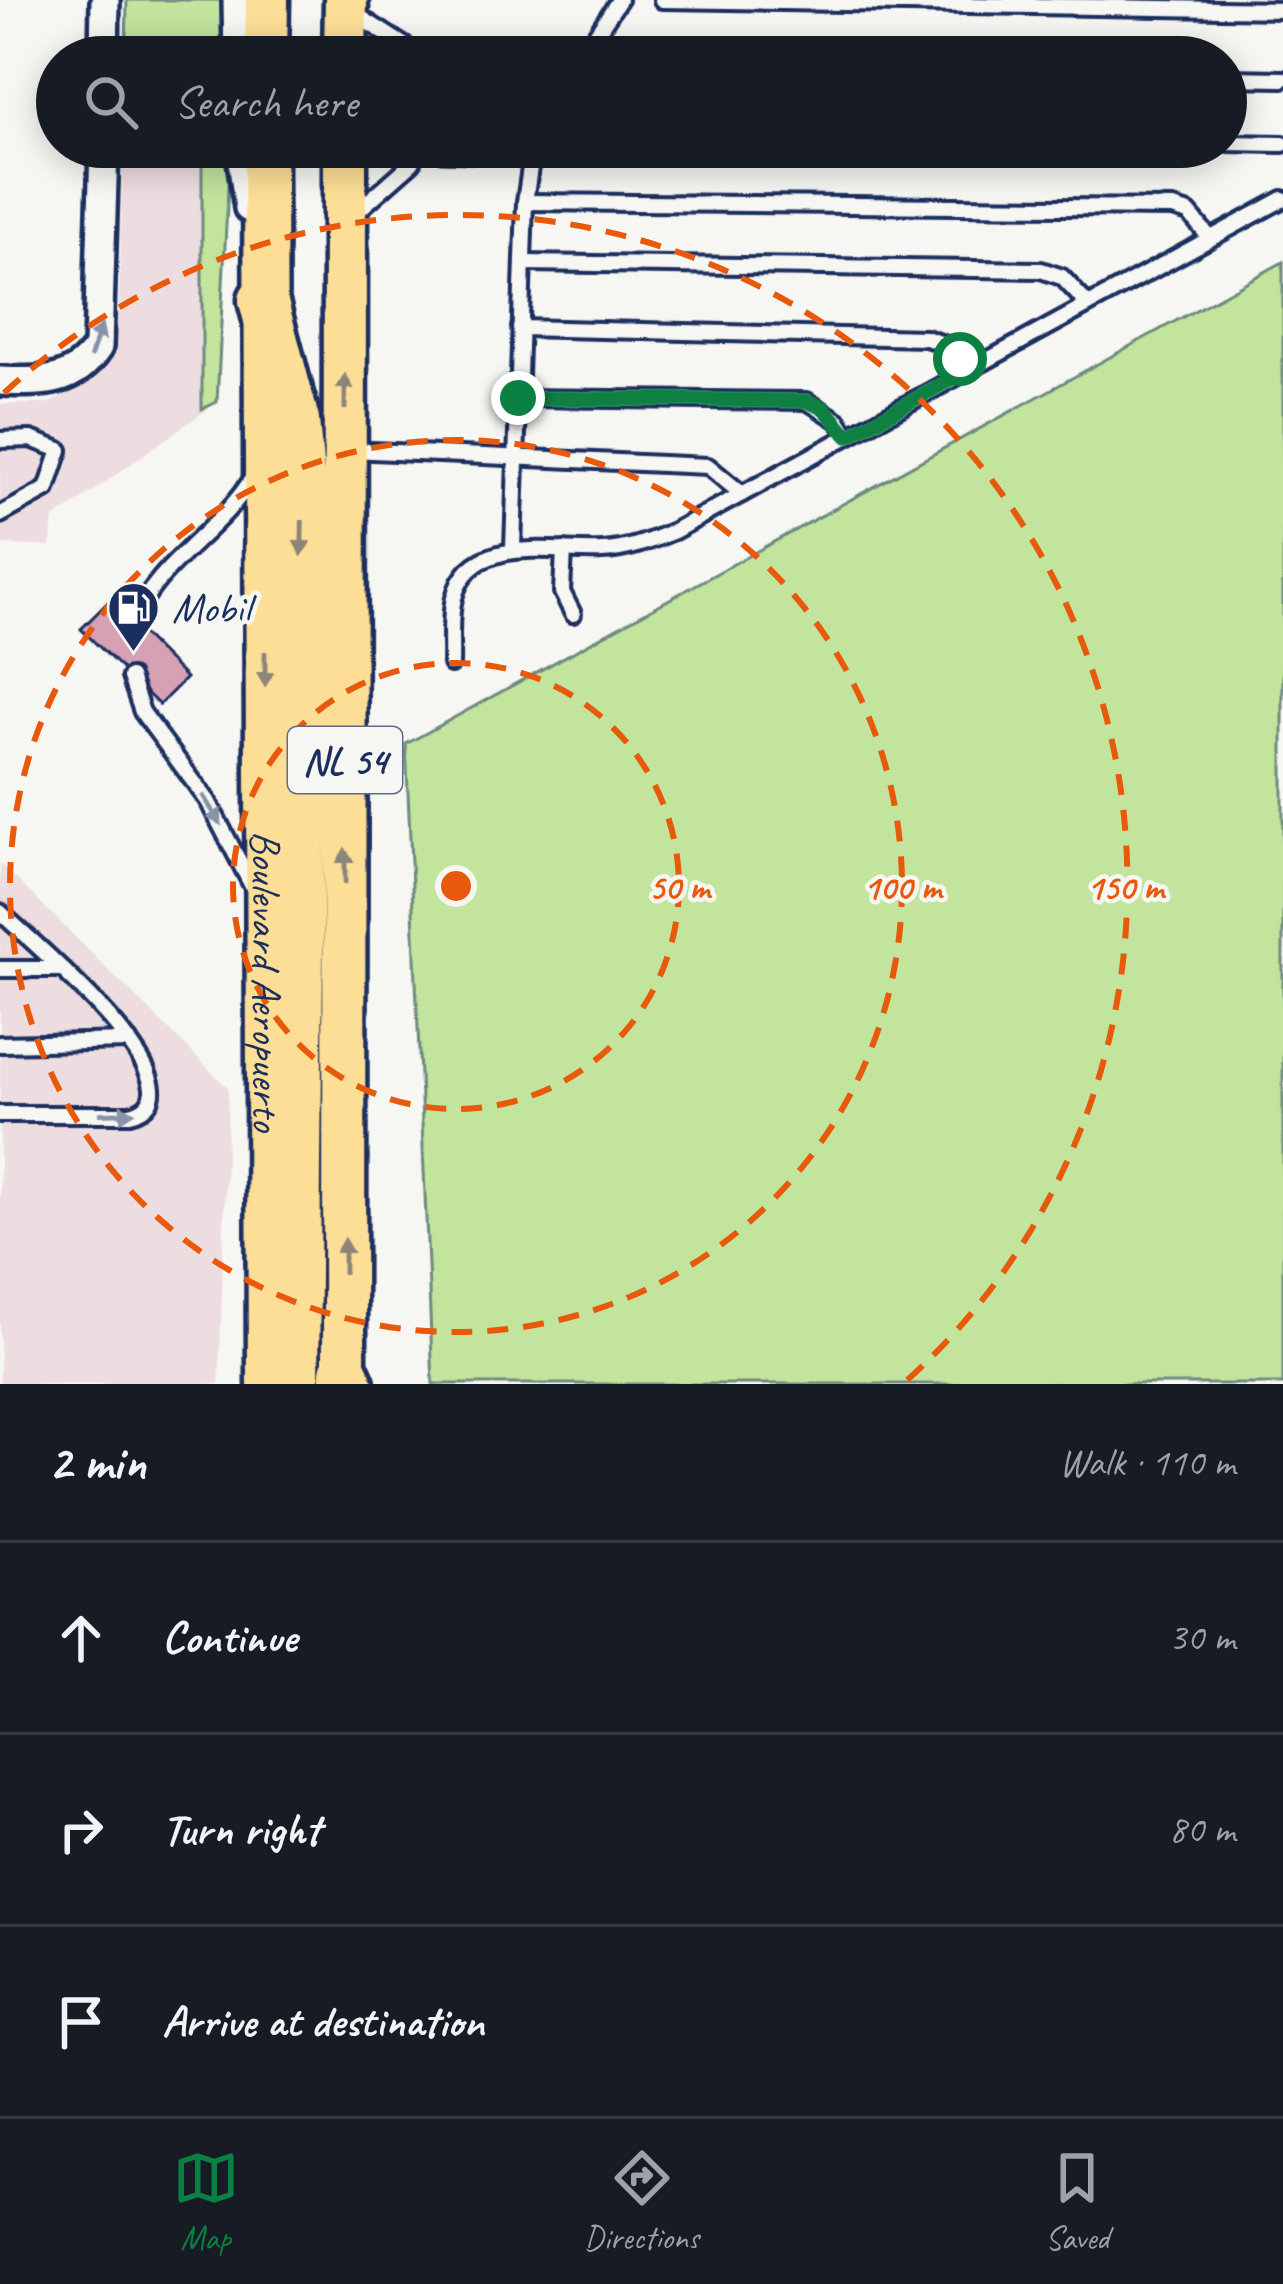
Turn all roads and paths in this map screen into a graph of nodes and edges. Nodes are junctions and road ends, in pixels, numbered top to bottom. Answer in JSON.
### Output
{"nodes":[{"id":1,"x":105,"y":0,"type":"edge"},
{"id":2,"x":237,"y":0,"type":"edge"},
{"id":3,"x":267,"y":0,"type":"edge"},
{"id":4,"x":620,"y":0,"type":"edge"},
{"id":5,"x":662,"y":0,"type":"edge"},
{"id":6,"x":346,"y":4,"type":"edge"},
{"id":7,"x":1283,"y":10,"type":"edge"},
{"id":8,"x":104,"y":36,"type":"edge"},
{"id":9,"x":238,"y":36,"type":"edge"},
{"id":10,"x":266,"y":36,"type":"edge"},
{"id":11,"x":345,"y":36,"type":"edge"},
{"id":12,"x":392,"y":36,"type":"edge"},
{"id":13,"x":599,"y":36,"type":"edge"},
{"id":14,"x":1247,"y":78,"type":"edge"},
{"id":15,"x":1283,"y":79,"type":"edge"},
{"id":16,"x":1247,"y":143,"type":"edge"},
{"id":17,"x":1283,"y":144,"type":"edge"},
{"id":18,"x":103,"y":168,"type":"edge"},
{"id":19,"x":243,"y":168,"type":"edge"},
{"id":20,"x":265,"y":168,"type":"edge"},
{"id":21,"x":345,"y":168,"type":"edge"},
{"id":22,"x":406,"y":168,"type":"edge"},
{"id":23,"x":530,"y":168,"type":"edge"},
{"id":24,"x":1283,"y":199,"type":"edge"},
{"id":25,"x":525,"y":202,"type":"junction"},
{"id":26,"x":345,"y":222,"type":"junction"},
{"id":27,"x":1210,"y":238,"type":"junction"},
{"id":28,"x":523,"y":263,"type":"junction"},
{"id":29,"x":263,"y":300,"type":"junction"},
{"id":30,"x":1088,"y":305,"type":"junction"},
{"id":31,"x":520,"y":328,"type":"junction"},
{"id":32,"x":968,"y":370,"type":"junction"},
{"id":33,"x":0,"y":381,"type":"edge"},
{"id":34,"x":518,"y":398,"type":"junction"},
{"id":35,"x":848,"y":436,"type":"junction"},
{"id":36,"x":0,"y":440,"type":"edge"},
{"id":37,"x":345,"y":449,"type":"junction"},
{"id":38,"x":264,"y":457,"type":"junction"},
{"id":39,"x":516,"y":457,"type":"junction"},
{"id":40,"x":742,"y":494,"type":"junction"},
{"id":41,"x":0,"y":515,"type":"edge"},
{"id":42,"x":513,"y":548,"type":"junction"},
{"id":43,"x":564,"y":550,"type":"junction"},
{"id":44,"x":573,"y":614,"type":"dead end"},
{"id":45,"x":132,"y":624,"type":"dead end"},
{"id":46,"x":451,"y":664,"type":"dead end"},
{"id":47,"x":130,"y":676,"type":"dead end"},
{"id":48,"x":0,"y":912,"type":"edge"},
{"id":49,"x":266,"y":922,"type":"junction"},
{"id":50,"x":0,"y":969,"type":"edge"},
{"id":51,"x":59,"y":969,"type":"junction"},
{"id":52,"x":129,"y":1041,"type":"junction"},
{"id":53,"x":0,"y":1044,"type":"edge"},
{"id":54,"x":0,"y":1114,"type":"edge"},
{"id":55,"x":346,"y":1380,"type":"edge"},
{"id":56,"x":269,"y":1384,"type":"edge"},
{"id":57,"x":295,"y":1384,"type":"edge"}],
"edges":[{"from":1,"to":8,"type":"street"},
{"from":2,"to":9,"type":"street"},
{"from":3,"to":10,"type":"highway"},
{"from":4,"to":13,"type":"lane"},
{"from":5,"to":7,"type":"lane"},
{"from":6,"to":11,"type":"highway"},
{"from":6,"to":12,"type":"lane"},
{"from":14,"to":15,"type":"lane"},
{"from":16,"to":17,"type":"lane"},
{"from":33,"to":18,"type":"street","one_way":true},
{"from":19,"to":29,"type":"street"},
{"from":20,"to":29,"type":"highway","name":"Boulevard Aeropuerto","number":"NL 54"},
{"from":21,"to":26,"type":"highway","name":"Boulevard Aeropuerto","number":"NL 54"},
{"from":22,"to":26,"type":"lane"},
{"from":23,"to":25,"type":"lane"},
{"from":24,"to":27,"type":"lane"},
{"from":25,"to":27,"type":"lane"},
{"from":25,"to":28,"type":"lane"},
{"from":37,"to":26,"type":"highway","name":"Boulevard Aeropuerto","number":"NL 54","one_way":true},
{"from":27,"to":30,"type":"lane"},
{"from":28,"to":30,"type":"lane"},
{"from":28,"to":31,"type":"lane"},
{"from":29,"to":38,"type":"highway","name":"Boulevard Aeropuerto","number":"NL 54"},
{"from":29,"to":57,"type":"highway","one_way":true},
{"from":30,"to":32,"type":"lane"},
{"from":31,"to":32,"type":"lane"},
{"from":31,"to":34,"type":"lane"},
{"from":32,"to":35,"type":"lane"},
{"from":34,"to":35,"type":"lane"},
{"from":34,"to":39,"type":"lane"},
{"from":35,"to":40,"type":"lane"},
{"from":36,"to":41,"type":"lane"},
{"from":37,"to":39,"type":"lane"},
{"from":55,"to":37,"type":"highway","name":"Boulevard Aeropuerto","number":"NL 54","one_way":true},
{"from":38,"to":45,"type":"lane"},
{"from":38,"to":49,"type":"highway","name":"Boulevard Aeropuerto","number":"NL 54","one_way":true},
{"from":39,"to":40,"type":"lane"},
{"from":39,"to":42,"type":"lane"},
{"from":40,"to":43,"type":"lane"},
{"from":42,"to":43,"type":"lane"},
{"from":42,"to":46,"type":"lane"},
{"from":43,"to":44,"type":"lane"},
{"from":47,"to":49,"type":"lane","one_way":true},
{"from":48,"to":51,"type":"lane"},
{"from":49,"to":56,"type":"highway","name":"Boulevard Aeropuerto","number":"NL 54"},
{"from":50,"to":51,"type":"lane"},
{"from":51,"to":52,"type":"lane"},
{"from":52,"to":53,"type":"lane"},
{"from":54,"to":52,"type":"lane","one_way":true}]}
